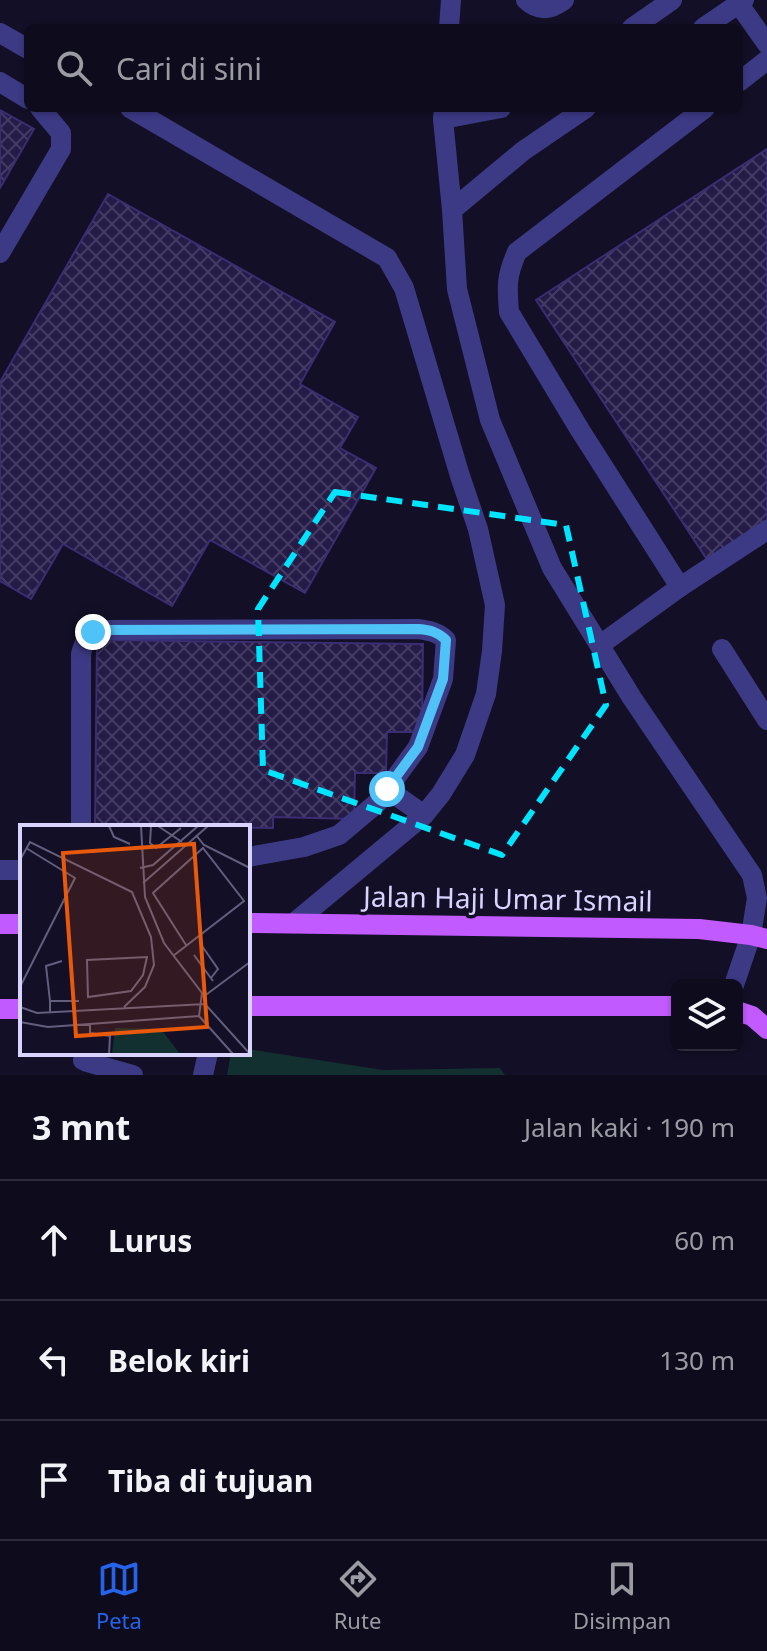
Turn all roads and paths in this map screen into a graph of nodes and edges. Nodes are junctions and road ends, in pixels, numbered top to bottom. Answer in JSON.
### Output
{"nodes":[{"id":1,"x":451,"y":0,"type":"edge"},
{"id":2,"x":526,"y":0,"type":"edge"},
{"id":3,"x":564,"y":0,"type":"edge"},
{"id":4,"x":672,"y":0,"type":"edge"},
{"id":5,"x":740,"y":1,"type":"edge"},
{"id":6,"x":449,"y":24,"type":"edge"},
{"id":7,"x":638,"y":24,"type":"edge"},
{"id":8,"x":708,"y":24,"type":"edge"},
{"id":9,"x":0,"y":33,"type":"edge"},
{"id":10,"x":767,"y":44,"type":"edge"},
{"id":11,"x":24,"y":47,"type":"edge"},
{"id":12,"x":767,"y":60,"type":"edge"},
{"id":13,"x":743,"y":79,"type":"edge"},
{"id":14,"x":0,"y":82,"type":"edge"},
{"id":15,"x":24,"y":97,"type":"edge"},
{"id":16,"x":43,"y":112,"type":"edge"},
{"id":17,"x":137,"y":112,"type":"edge"},
{"id":18,"x":580,"y":112,"type":"edge"},
{"id":19,"x":700,"y":112,"type":"edge"},
{"id":20,"x":443,"y":113,"type":"edge"},
{"id":21,"x":452,"y":210,"type":"junction"},
{"id":22,"x":0,"y":253,"type":"edge"},
{"id":23,"x":767,"y":530,"type":"edge"},
{"id":24,"x":680,"y":587,"type":"junction"},
{"id":25,"x":600,"y":645,"type":"junction"},
{"id":26,"x":722,"y":649,"type":"dead end"},
{"id":27,"x":767,"y":720,"type":"edge"},
{"id":28,"x":387,"y":789,"type":"junction"},
{"id":29,"x":424,"y":815,"type":"junction"},
{"id":30,"x":81,"y":825,"type":"edge"},
{"id":31,"x":250,"y":857,"type":"edge"},
{"id":32,"x":762,"y":896,"type":"edge"},
{"id":33,"x":250,"y":923,"type":"edge"},
{"id":34,"x":294,"y":923,"type":"junction"},
{"id":35,"x":759,"y":937,"type":"edge"},
{"id":36,"x":737,"y":979,"type":"edge"},
{"id":37,"x":250,"y":1006,"type":"edge"},
{"id":38,"x":671,"y":1006,"type":"edge"},
{"id":39,"x":743,"y":1013,"type":"edge"},
{"id":40,"x":767,"y":1029,"type":"edge"},
{"id":41,"x":208,"y":1055,"type":"edge"},
{"id":42,"x":81,"y":1063,"type":"edge"},
{"id":43,"x":133,"y":1075,"type":"edge"},
{"id":44,"x":203,"y":1075,"type":"edge"}],
"edges":[{"from":1,"to":6,"type":"lane"},
{"from":2,"to":3,"type":"lane"},
{"from":4,"to":7,"type":"lane"},
{"from":5,"to":8,"type":"lane"},
{"from":5,"to":10,"type":"lane"},
{"from":9,"to":11,"type":"lane"},
{"from":12,"to":13,"type":"lane"},
{"from":14,"to":15,"type":"lane"},
{"from":16,"to":22,"type":"lane"},
{"from":17,"to":29,"type":"lane"},
{"from":18,"to":21,"type":"lane"},
{"from":19,"to":24,"type":"lane"},
{"from":20,"to":21,"type":"lane"},
{"from":21,"to":25,"type":"lane"},
{"from":23,"to":24,"type":"lane"},
{"from":24,"to":25,"type":"lane"},
{"from":25,"to":32,"type":"lane"},
{"from":26,"to":27,"type":"lane"},
{"from":28,"to":29,"type":"lane"},
{"from":28,"to":30,"type":"lane"},
{"from":28,"to":31,"type":"lane"},
{"from":29,"to":34,"type":"lane"},
{"from":32,"to":35,"type":"lane"},
{"from":33,"to":34,"type":"main road","name":"Jalan Haji Umar Ismail"},
{"from":34,"to":35,"type":"main road","name":"Jalan Haji Umar Ismail"},
{"from":35,"to":36,"type":"lane"},
{"from":37,"to":38,"type":"main road"},
{"from":39,"to":40,"type":"main road"},
{"from":41,"to":44,"type":"lane"},
{"from":42,"to":43,"type":"lane"}]}
